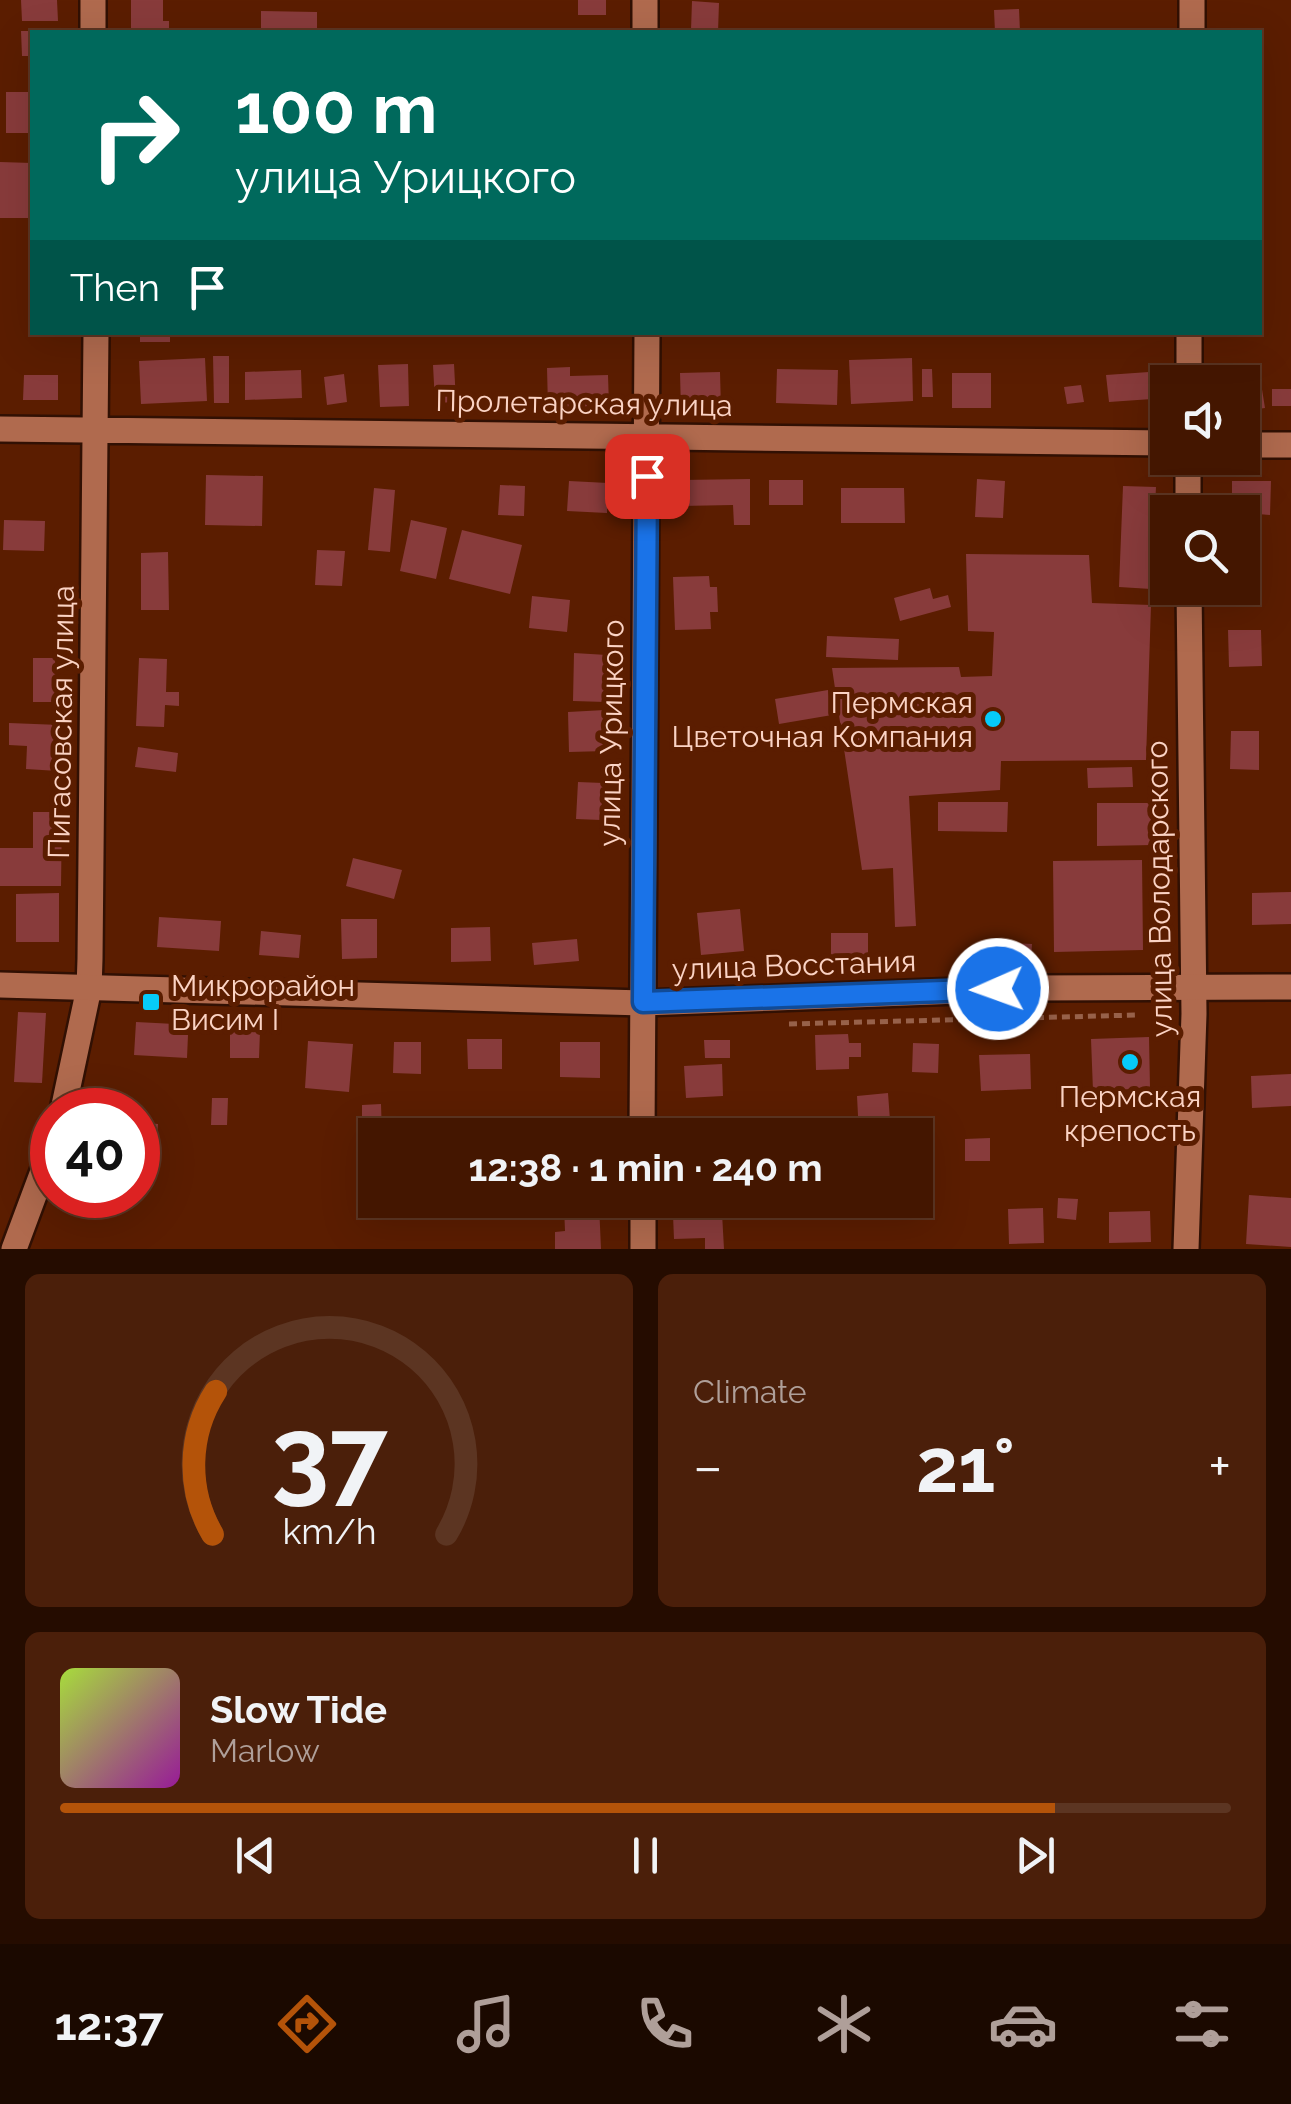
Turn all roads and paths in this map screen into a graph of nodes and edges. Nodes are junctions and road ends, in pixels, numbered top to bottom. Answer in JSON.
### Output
{"nodes":[{"id":1,"x":93,"y":0,"type":"edge"},
{"id":2,"x":645,"y":0,"type":"edge"},
{"id":3,"x":1192,"y":0,"type":"edge"},
{"id":4,"x":93,"y":30,"type":"edge"},
{"id":5,"x":645,"y":30,"type":"edge"},
{"id":6,"x":1192,"y":30,"type":"edge"},
{"id":7,"x":96,"y":335,"type":"edge"},
{"id":8,"x":647,"y":335,"type":"edge"},
{"id":9,"x":1189,"y":335,"type":"edge"},
{"id":10,"x":1188,"y":365,"type":"edge"},
{"id":11,"x":97,"y":428,"type":"junction"},
{"id":12,"x":0,"y":429,"type":"edge"},
{"id":13,"x":647,"y":437,"type":"junction"},
{"id":14,"x":1150,"y":443,"type":"edge"},
{"id":15,"x":1260,"y":445,"type":"edge"},
{"id":16,"x":1291,"y":446,"type":"edge"},
{"id":17,"x":1189,"y":605,"type":"edge"},
{"id":18,"x":1193,"y":984,"type":"junction"},
{"id":19,"x":0,"y":985,"type":"edge"},
{"id":20,"x":1291,"y":987,"type":"edge"},
{"id":21,"x":88,"y":988,"type":"junction"},
{"id":22,"x":643,"y":1002,"type":"junction"},
{"id":23,"x":1145,"y":1014,"type":"dead end"},
{"id":24,"x":788,"y":1024,"type":"dead end"},
{"id":25,"x":68,"y":1088,"type":"edge"},
{"id":26,"x":642,"y":1118,"type":"edge"},
{"id":27,"x":30,"y":1206,"type":"edge"},
{"id":28,"x":643,"y":1218,"type":"edge"},
{"id":29,"x":14,"y":1249,"type":"edge"},
{"id":30,"x":643,"y":1249,"type":"edge"},
{"id":31,"x":1186,"y":1249,"type":"edge"}],
"edges":[{"from":1,"to":4,"type":"street"},
{"from":2,"to":5,"type":"street"},
{"from":3,"to":6,"type":"street"},
{"from":7,"to":11,"type":"street","name":"Пигасовская улица"},
{"from":8,"to":13,"type":"street","name":"улица Урицкого"},
{"from":9,"to":10,"type":"street"},
{"from":11,"to":12,"type":"street","name":"Пролетарская улица"},
{"from":11,"to":13,"type":"street","name":"Пролетарская улица"},
{"from":11,"to":21,"type":"street","name":"Пигасовская улица"},
{"from":13,"to":14,"type":"street","name":"Пролетарская улица"},
{"from":13,"to":22,"type":"street","name":"улица Урицкого"},
{"from":15,"to":16,"type":"street"},
{"from":17,"to":18,"type":"street","name":"улица Володарского"},
{"from":18,"to":20,"type":"street","name":"улица Восстания"},
{"from":18,"to":22,"type":"street","name":"улица Восстания"},
{"from":18,"to":31,"type":"street","name":"улица Володарского"},
{"from":19,"to":21,"type":"street","name":"улица Восстания"},
{"from":21,"to":22,"type":"street","name":"улица Восстания"},
{"from":21,"to":25,"type":"street","name":"Пигасовская улица"},
{"from":22,"to":26,"type":"street","name":"улица Урицкого"},
{"from":23,"to":24,"type":"path"},
{"from":27,"to":29,"type":"street"},
{"from":28,"to":30,"type":"street"}]}
